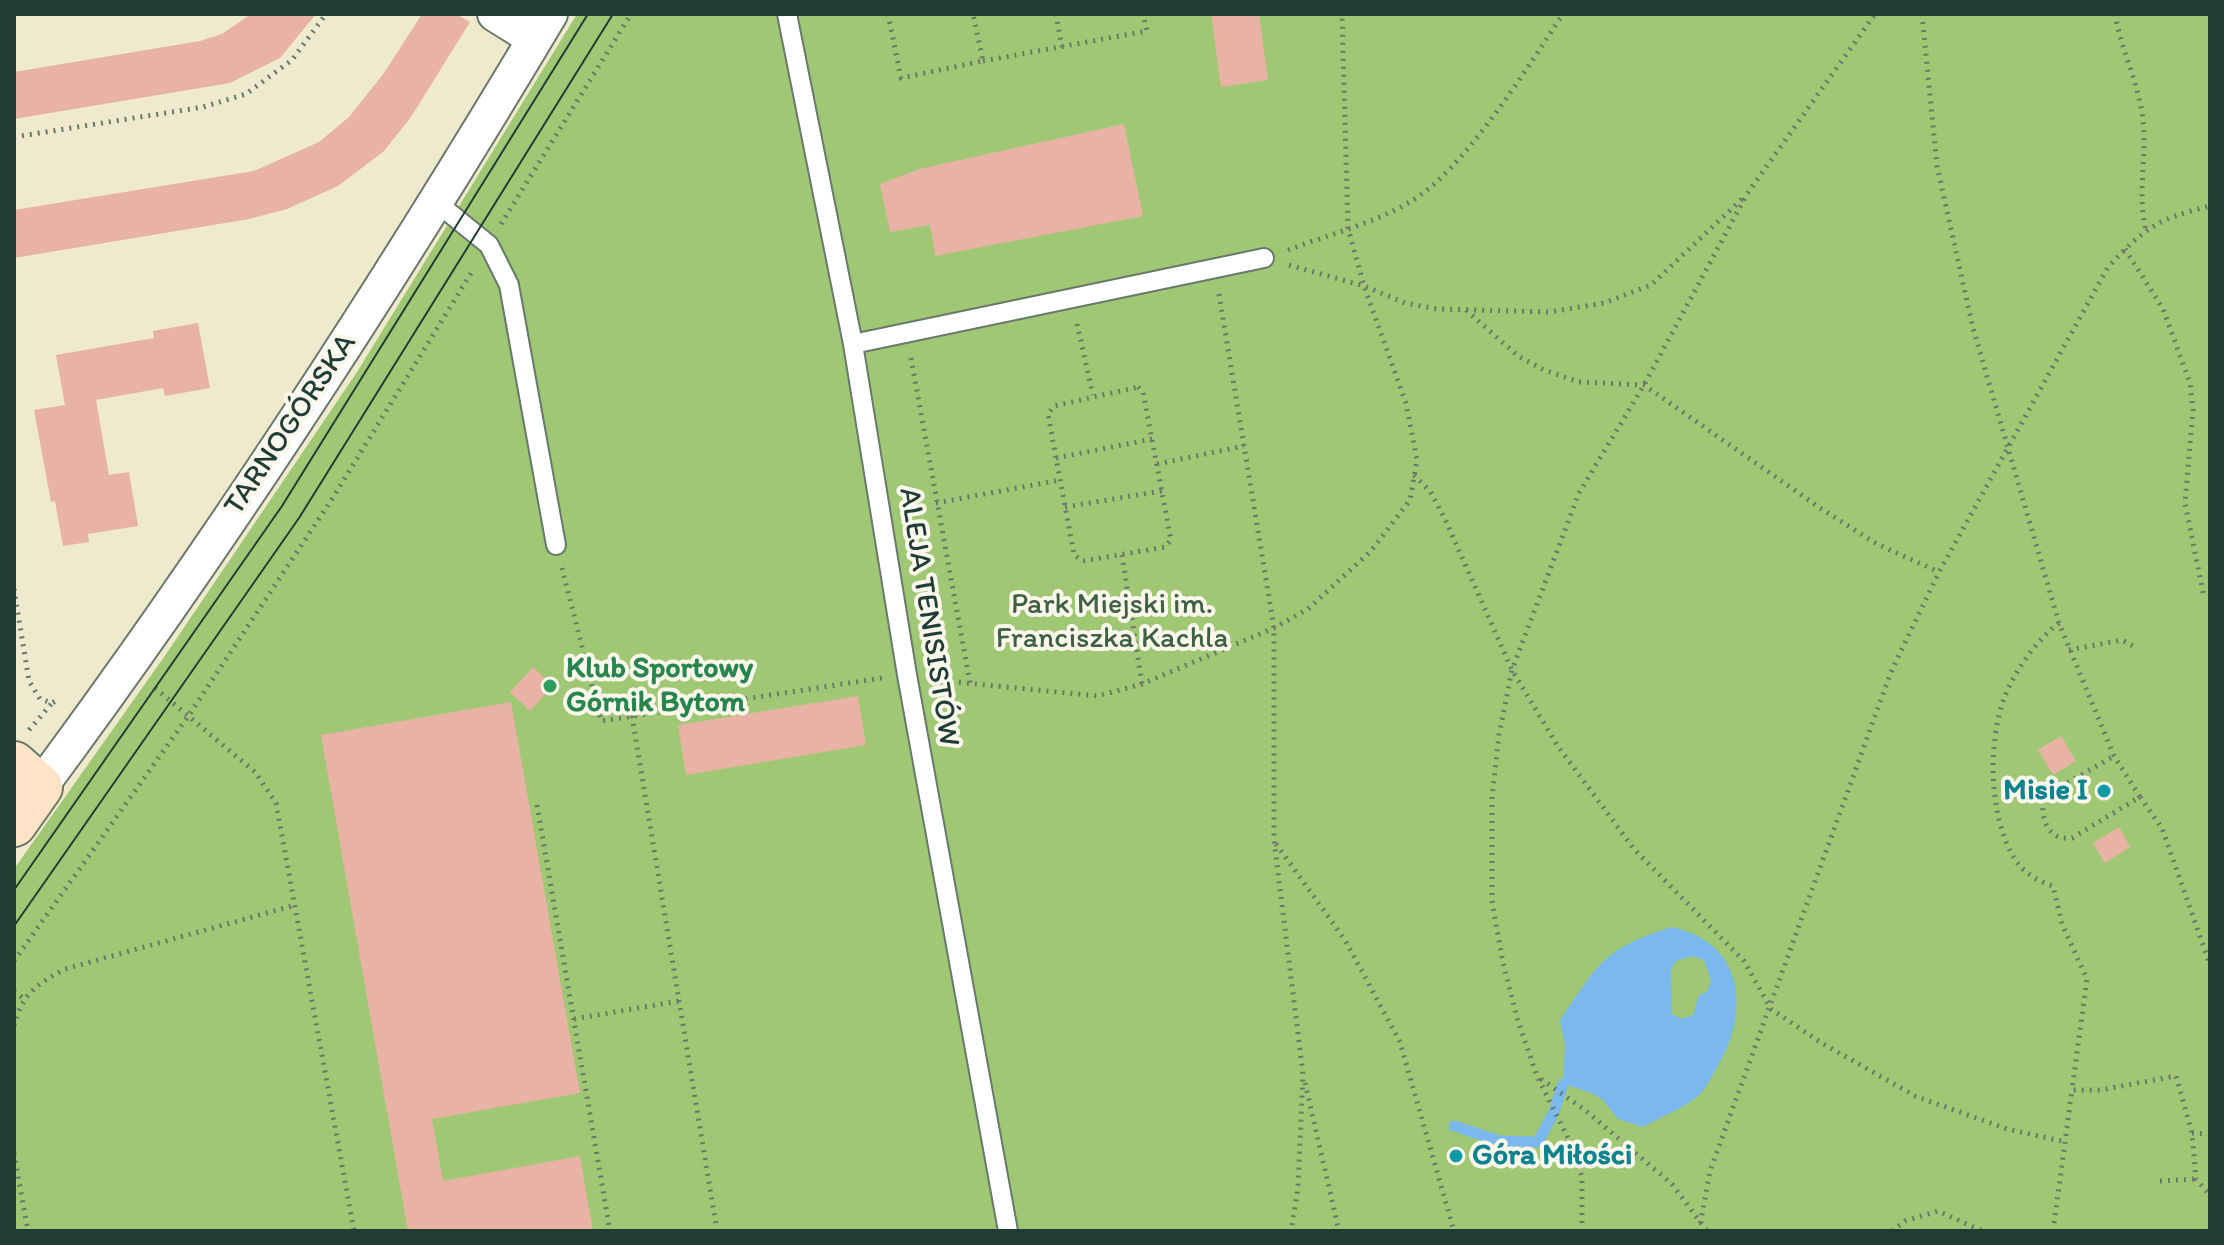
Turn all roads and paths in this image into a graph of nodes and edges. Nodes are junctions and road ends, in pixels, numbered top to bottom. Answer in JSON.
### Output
{"nodes":[{"id":1,"x":326,"y":14,"type":"edge"},
{"id":2,"x":495,"y":14,"type":"edge"},
{"id":3,"x":631,"y":14,"type":"edge"},
{"id":4,"x":787,"y":14,"type":"edge"},
{"id":5,"x":888,"y":14,"type":"edge"},
{"id":6,"x":973,"y":14,"type":"edge"},
{"id":7,"x":1056,"y":14,"type":"edge"},
{"id":8,"x":1143,"y":14,"type":"edge"},
{"id":9,"x":1342,"y":14,"type":"edge"},
{"id":10,"x":1563,"y":14,"type":"edge"},
{"id":11,"x":1875,"y":14,"type":"edge"},
{"id":12,"x":1922,"y":14,"type":"edge"},
{"id":13,"x":2115,"y":14,"type":"edge"},
{"id":14,"x":542,"y":26,"type":"edge"},
{"id":15,"x":1062,"y":47,"type":"junction"},
{"id":16,"x":983,"y":61,"type":"junction"},
{"id":17,"x":14,"y":137,"type":"edge"},
{"id":18,"x":1747,"y":194,"type":"junction"},
{"id":19,"x":436,"y":202,"type":"junction"},
{"id":20,"x":2210,"y":206,"type":"edge"},
{"id":21,"x":1348,"y":228,"type":"junction"},
{"id":22,"x":2146,"y":231,"type":"junction"},
{"id":23,"x":489,"y":245,"type":"junction"},
{"id":24,"x":2125,"y":249,"type":"junction"},
{"id":25,"x":1264,"y":258,"type":"junction"},
{"id":26,"x":1215,"y":269,"type":"junction"},
{"id":27,"x":1364,"y":286,"type":"junction"},
{"id":28,"x":1071,"y":300,"type":"junction"},
{"id":29,"x":1466,"y":310,"type":"junction"},
{"id":30,"x":907,"y":333,"type":"junction"},
{"id":31,"x":853,"y":344,"type":"junction"},
{"id":32,"x":1644,"y":385,"type":"junction"},
{"id":33,"x":1093,"y":395,"type":"junction"},
{"id":34,"x":1152,"y":439,"type":"junction"},
{"id":35,"x":1244,"y":446,"type":"junction"},
{"id":36,"x":2009,"y":447,"type":"junction"},
{"id":37,"x":1056,"y":458,"type":"junction"},
{"id":38,"x":1157,"y":464,"type":"junction"},
{"id":39,"x":1414,"y":475,"type":"junction"},
{"id":40,"x":1060,"y":480,"type":"junction"},
{"id":41,"x":1162,"y":491,"type":"junction"},
{"id":42,"x":936,"y":503,"type":"junction"},
{"id":43,"x":1065,"y":507,"type":"junction"},
{"id":44,"x":556,"y":545,"type":"joint"},
{"id":45,"x":1122,"y":555,"type":"junction"},
{"id":46,"x":1939,"y":572,"type":"junction"},
{"id":47,"x":14,"y":589,"type":"edge"},
{"id":48,"x":2204,"y":597,"type":"dead end"},
{"id":49,"x":2059,"y":623,"type":"junction"},
{"id":50,"x":1274,"y":628,"type":"junction"},
{"id":51,"x":2133,"y":646,"type":"dead end"},
{"id":52,"x":2069,"y":650,"type":"junction"},
{"id":53,"x":127,"y":668,"type":"junction"},
{"id":54,"x":1512,"y":670,"type":"junction"},
{"id":55,"x":907,"y":675,"type":"junction"},
{"id":56,"x":970,"y":683,"type":"junction"},
{"id":57,"x":1142,"y":684,"type":"junction"},
{"id":58,"x":67,"y":695,"type":"dead end"},
{"id":59,"x":52,"y":703,"type":"junction"},
{"id":60,"x":189,"y":715,"type":"junction"},
{"id":61,"x":632,"y":716,"type":"junction"},
{"id":62,"x":2114,"y":756,"type":"junction"},
{"id":63,"x":25,"y":763,"type":"edge"},
{"id":64,"x":2140,"y":797,"type":"junction"},
{"id":65,"x":537,"y":805,"type":"dead end"},
{"id":66,"x":14,"y":824,"type":"edge"},
{"id":67,"x":1274,"y":840,"type":"junction"},
{"id":68,"x":292,"y":906,"type":"junction"},
{"id":69,"x":14,"y":961,"type":"edge"},
{"id":70,"x":2210,"y":965,"type":"edge"},
{"id":71,"x":14,"y":991,"type":"edge"},
{"id":72,"x":24,"y":999,"type":"junction"},
{"id":73,"x":679,"y":1001,"type":"junction"},
{"id":74,"x":1771,"y":1009,"type":"junction"},
{"id":75,"x":574,"y":1019,"type":"junction"},
{"id":76,"x":14,"y":1026,"type":"edge"},
{"id":77,"x":1303,"y":1074,"type":"junction"},
{"id":78,"x":1537,"y":1076,"type":"junction"},
{"id":79,"x":2072,"y":1090,"type":"junction"},
{"id":80,"x":2192,"y":1133,"type":"junction"},
{"id":81,"x":2210,"y":1134,"type":"edge"},
{"id":82,"x":2066,"y":1142,"type":"junction"},
{"id":83,"x":14,"y":1153,"type":"edge"},
{"id":84,"x":2196,"y":1179,"type":"junction"},
{"id":85,"x":2160,"y":1181,"type":"dead end"},
{"id":86,"x":2210,"y":1195,"type":"edge"},
{"id":87,"x":1700,"y":1222,"type":"junction"},
{"id":88,"x":28,"y":1231,"type":"edge"},
{"id":89,"x":354,"y":1231,"type":"edge"},
{"id":90,"x":610,"y":1231,"type":"edge"},
{"id":91,"x":717,"y":1231,"type":"edge"},
{"id":92,"x":1008,"y":1231,"type":"edge"},
{"id":93,"x":1291,"y":1231,"type":"edge"},
{"id":94,"x":1339,"y":1231,"type":"edge"},
{"id":95,"x":1454,"y":1231,"type":"edge"},
{"id":96,"x":1582,"y":1231,"type":"edge"},
{"id":97,"x":1699,"y":1231,"type":"edge"},
{"id":98,"x":1707,"y":1231,"type":"edge"},
{"id":99,"x":1892,"y":1231,"type":"edge"},
{"id":100,"x":1982,"y":1231,"type":"edge"},
{"id":101,"x":2053,"y":1231,"type":"edge"}],
"edges":[{"from":1,"to":17,"type":"path"},
{"from":2,"to":14,"type":"street"},
{"from":3,"to":23,"type":"path"},
{"from":4,"to":31,"type":"lane","name":"ALEJA TENISISTÓW"},
{"from":5,"to":16,"type":"path"},
{"from":6,"to":16,"type":"path"},
{"from":7,"to":15,"type":"path"},
{"from":8,"to":15,"type":"path"},
{"from":9,"to":21,"type":"path"},
{"from":10,"to":21,"type":"path"},
{"from":11,"to":18,"type":"path"},
{"from":12,"to":36,"type":"path"},
{"from":13,"to":22,"type":"path"},
{"from":14,"to":19,"type":"street","name":"TARNOGÓRSKA"},
{"from":15,"to":16,"type":"path"},
{"from":18,"to":29,"type":"path"},
{"from":18,"to":32,"type":"path"},
{"from":19,"to":23,"type":"lane"},
{"from":19,"to":53,"type":"street","name":"TARNOGÓRSKA"},
{"from":20,"to":22,"type":"path"},
{"from":21,"to":25,"type":"path"},
{"from":21,"to":27,"type":"path"},
{"from":22,"to":24,"type":"path"},
{"from":23,"to":44,"type":"lane"},
{"from":23,"to":60,"type":"path"},
{"from":24,"to":36,"type":"path"},
{"from":24,"to":48,"type":"path"},
{"from":25,"to":26,"type":"lane"},
{"from":25,"to":27,"type":"path"},
{"from":26,"to":28,"type":"lane"},
{"from":26,"to":35,"type":"path"},
{"from":27,"to":29,"type":"path"},
{"from":27,"to":39,"type":"path"},
{"from":28,"to":30,"type":"lane"},
{"from":28,"to":33,"type":"path"},
{"from":29,"to":32,"type":"path"},
{"from":30,"to":31,"type":"lane"},
{"from":30,"to":42,"type":"path"},
{"from":31,"to":55,"type":"lane","name":"ALEJA TENISISTÓW"},
{"from":32,"to":46,"type":"path"},
{"from":32,"to":54,"type":"path"},
{"from":33,"to":34,"type":"path"},
{"from":33,"to":37,"type":"path"},
{"from":34,"to":37,"type":"path"},
{"from":34,"to":38,"type":"path"},
{"from":35,"to":38,"type":"path"},
{"from":35,"to":50,"type":"path"},
{"from":36,"to":46,"type":"path"},
{"from":36,"to":49,"type":"path"},
{"from":37,"to":40,"type":"path"},
{"from":38,"to":41,"type":"path"},
{"from":39,"to":50,"type":"path"},
{"from":39,"to":54,"type":"path"},
{"from":40,"to":42,"type":"path"},
{"from":40,"to":43,"type":"path"},
{"from":41,"to":43,"type":"path"},
{"from":41,"to":45,"type":"path"},
{"from":42,"to":56,"type":"path"},
{"from":43,"to":45,"type":"path"},
{"from":44,"to":61,"type":"path"},
{"from":45,"to":57,"type":"path"},
{"from":46,"to":74,"type":"path"},
{"from":47,"to":59,"type":"path"},
{"from":49,"to":52,"type":"path"},
{"from":49,"to":79,"type":"path"},
{"from":50,"to":57,"type":"path"},
{"from":50,"to":67,"type":"path"},
{"from":51,"to":52,"type":"path"},
{"from":52,"to":62,"type":"path"},
{"from":53,"to":60,"type":"path"},
{"from":53,"to":63,"type":"street","name":"TARNOGÓRSKA"},
{"from":54,"to":74,"type":"path"},
{"from":54,"to":78,"type":"path"},
{"from":55,"to":56,"type":"path"},
{"from":55,"to":61,"type":"path"},
{"from":55,"to":92,"type":"lane","name":"ALEJA TENISISTÓW"},
{"from":56,"to":57,"type":"path"},
{"from":58,"to":59,"type":"path"},
{"from":59,"to":63,"type":"path"},
{"from":60,"to":68,"type":"path"},
{"from":60,"to":69,"type":"path"},
{"from":61,"to":73,"type":"path"},
{"from":62,"to":64,"type":"path"},
{"from":62,"to":64,"type":"path"},
{"from":63,"to":66,"type":"street","name":"TARNOGÓRSKA"},
{"from":64,"to":70,"type":"path"},
{"from":65,"to":75,"type":"path"},
{"from":67,"to":77,"type":"path"},
{"from":67,"to":95,"type":"path"},
{"from":68,"to":72,"type":"path"},
{"from":68,"to":89,"type":"path"},
{"from":71,"to":72,"type":"path"},
{"from":72,"to":76,"type":"path"},
{"from":73,"to":75,"type":"path"},
{"from":73,"to":91,"type":"path"},
{"from":74,"to":82,"type":"path"},
{"from":74,"to":87,"type":"path"},
{"from":75,"to":90,"type":"path"},
{"from":77,"to":93,"type":"path"},
{"from":77,"to":94,"type":"path"},
{"from":78,"to":87,"type":"path"},
{"from":78,"to":96,"type":"path"},
{"from":79,"to":80,"type":"path"},
{"from":79,"to":82,"type":"path"},
{"from":80,"to":81,"type":"path"},
{"from":80,"to":84,"type":"path"},
{"from":82,"to":101,"type":"path"},
{"from":83,"to":88,"type":"path"},
{"from":84,"to":85,"type":"path"},
{"from":84,"to":86,"type":"path"},
{"from":87,"to":97,"type":"path"},
{"from":87,"to":98,"type":"path"},
{"from":99,"to":100,"type":"path"}]}
